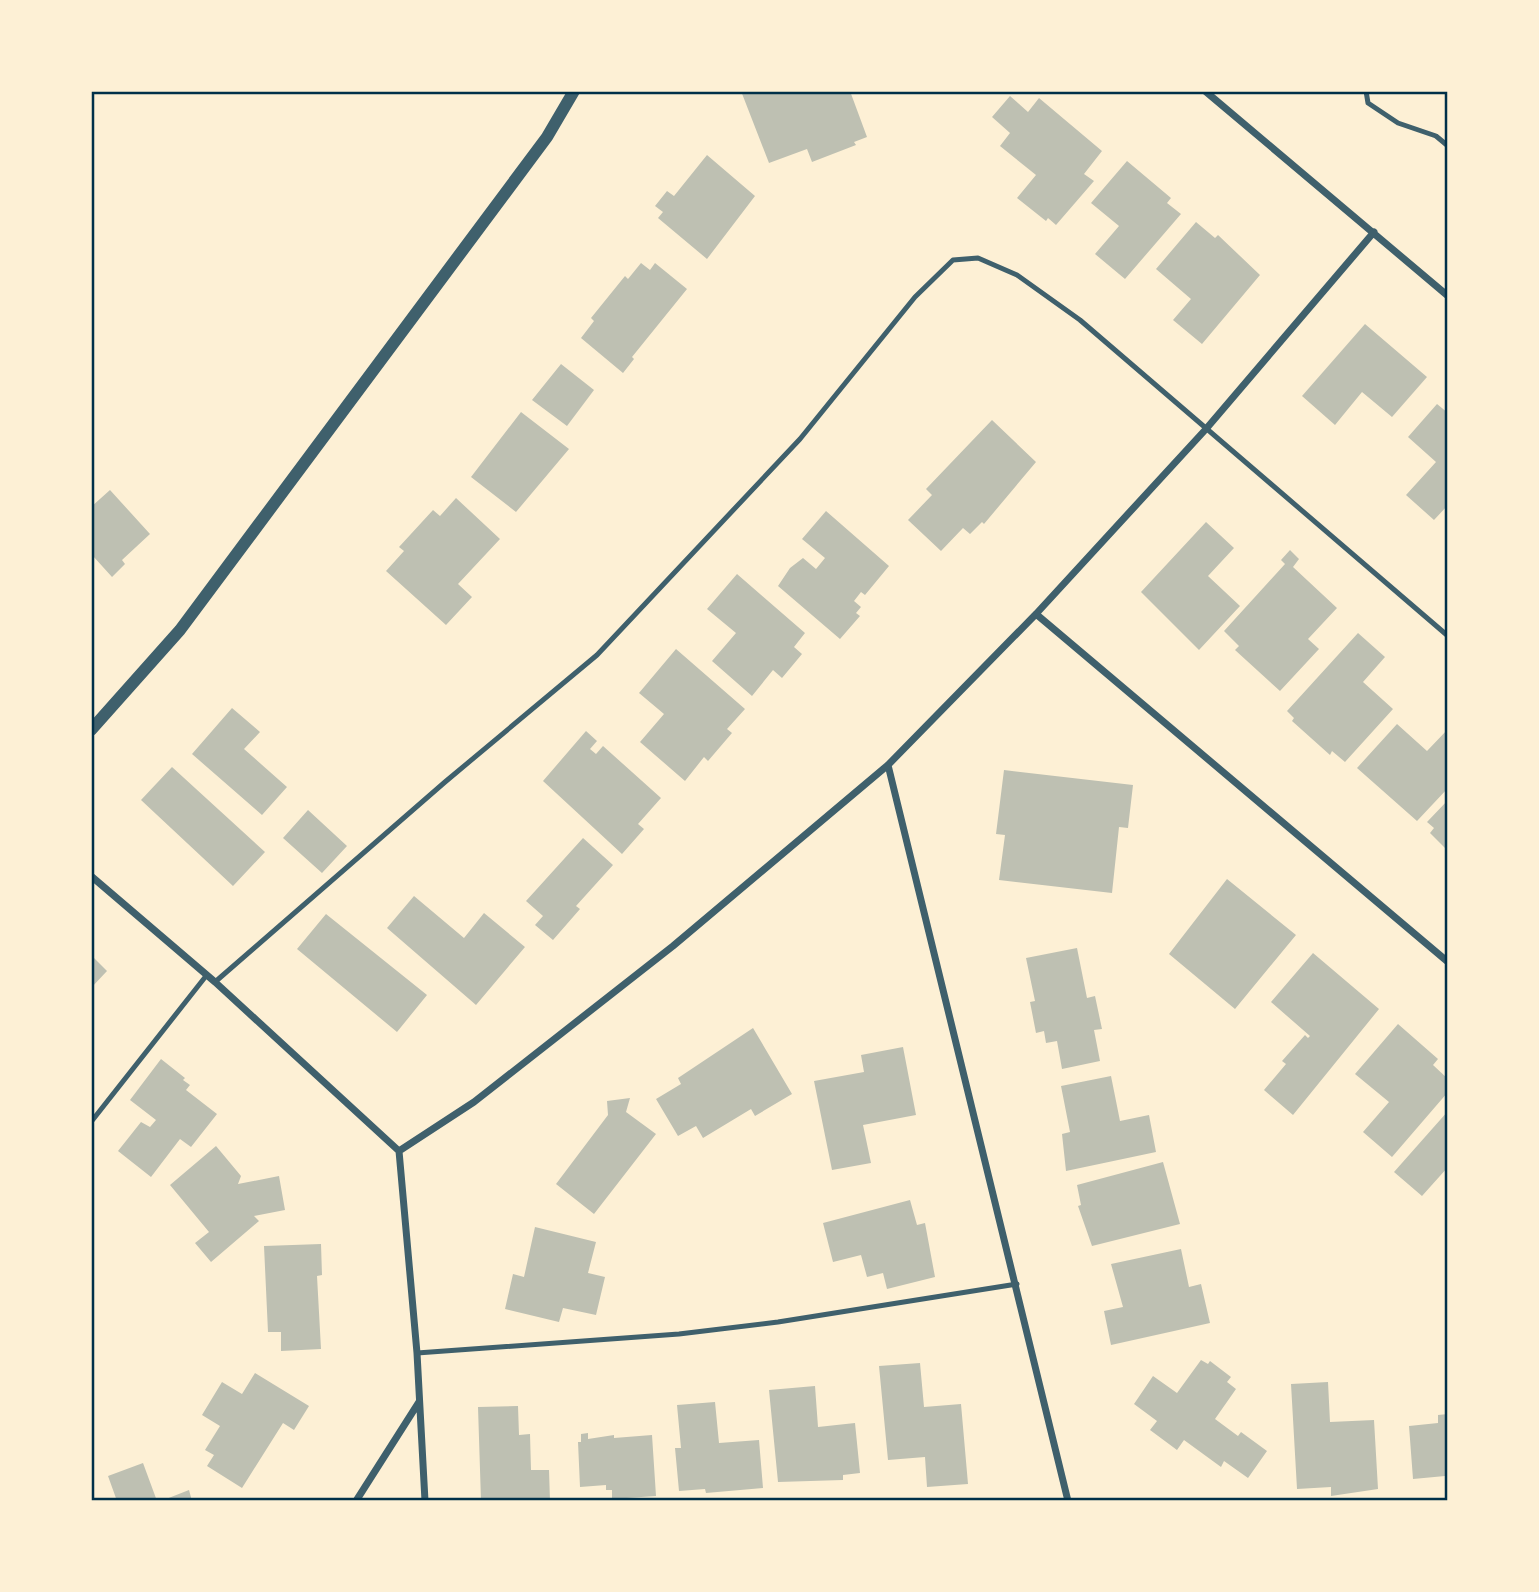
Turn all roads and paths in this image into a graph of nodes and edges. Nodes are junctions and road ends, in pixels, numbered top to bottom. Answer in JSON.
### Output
{"nodes":[{"id":1,"x":574,"y":91,"type":"edge"},
{"id":2,"x":1205,"y":91,"type":"edge"},
{"id":3,"x":1366,"y":91,"type":"edge"},
{"id":4,"x":1448,"y":146,"type":"edge"},
{"id":5,"x":1374,"y":232,"type":"junction"},
{"id":6,"x":1448,"y":296,"type":"edge"},
{"id":7,"x":1206,"y":429,"type":"junction"},
{"id":8,"x":1036,"y":614,"type":"junction"},
{"id":9,"x":1448,"y":636,"type":"edge"},
{"id":10,"x":91,"y":730,"type":"edge"},
{"id":11,"x":888,"y":765,"type":"junction"},
{"id":12,"x":91,"y":876,"type":"edge"},
{"id":13,"x":1448,"y":962,"type":"edge"},
{"id":14,"x":206,"y":976,"type":"junction"},
{"id":15,"x":215,"y":982,"type":"junction"},
{"id":16,"x":91,"y":1122,"type":"edge"},
{"id":17,"x":400,"y":1151,"type":"junction"},
{"id":18,"x":1017,"y":1284,"type":"junction"},
{"id":19,"x":417,"y":1353,"type":"junction"},
{"id":20,"x":419,"y":1401,"type":"junction"},
{"id":21,"x":356,"y":1501,"type":"edge"},
{"id":22,"x":425,"y":1501,"type":"edge"},
{"id":23,"x":1068,"y":1501,"type":"edge"}],
"edges":[{"from":1,"to":10,"type":"street"},
{"from":2,"to":5,"type":"street"},
{"from":3,"to":4,"type":"lane"},
{"from":5,"to":6,"type":"street"},
{"from":5,"to":7,"type":"street"},
{"from":7,"to":8,"type":"street"},
{"from":7,"to":9,"type":"lane"},
{"from":7,"to":15,"type":"lane"},
{"from":8,"to":11,"type":"street"},
{"from":8,"to":13,"type":"street"},
{"from":11,"to":17,"type":"street"},
{"from":11,"to":18,"type":"street"},
{"from":12,"to":14,"type":"street"},
{"from":14,"to":15,"type":"street"},
{"from":14,"to":16,"type":"lane"},
{"from":15,"to":17,"type":"street"},
{"from":17,"to":19,"type":"street"},
{"from":18,"to":19,"type":"lane"},
{"from":18,"to":23,"type":"street"},
{"from":19,"to":20,"type":"street"},
{"from":20,"to":21,"type":"street"},
{"from":20,"to":22,"type":"street"}]}
